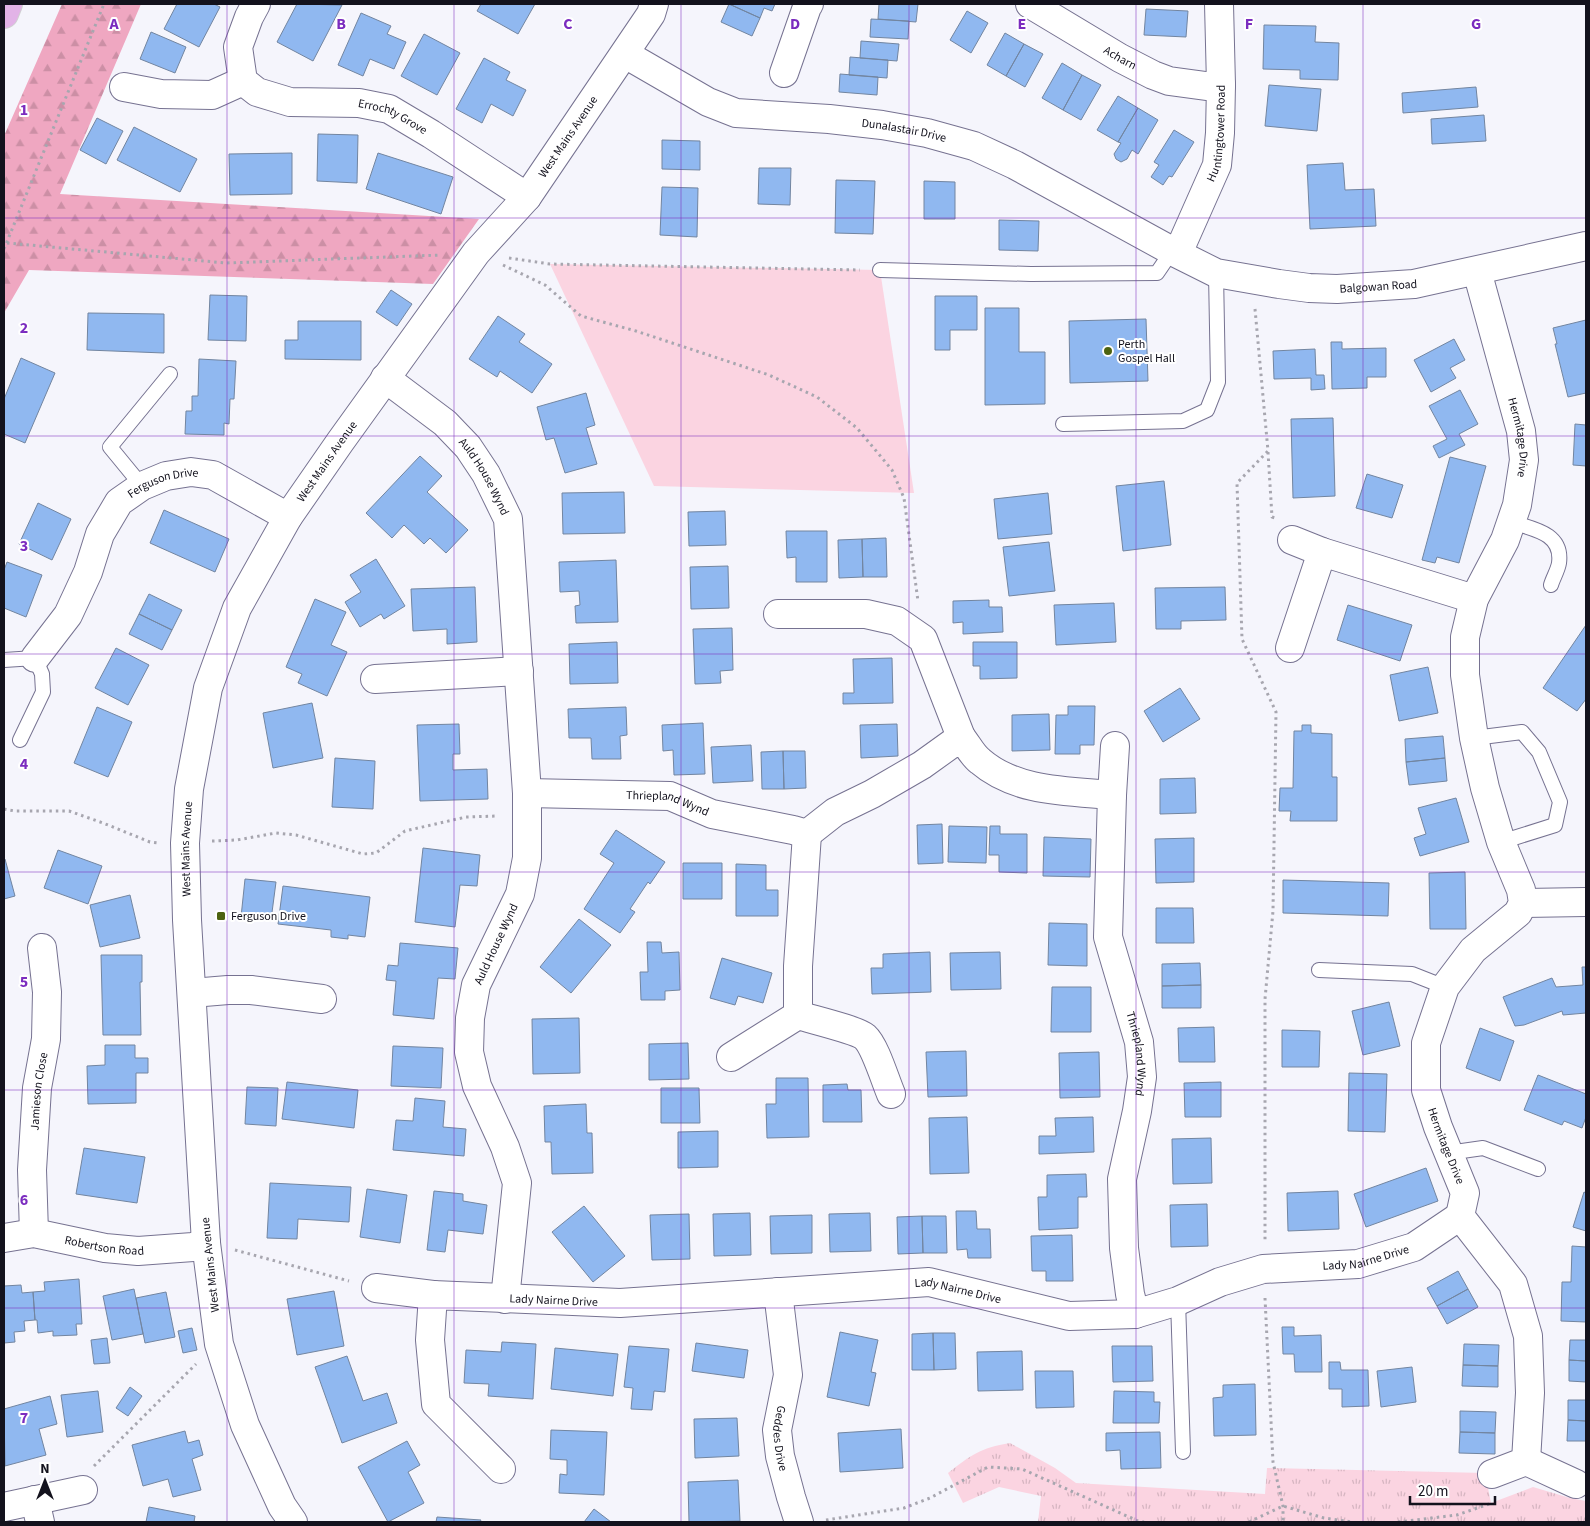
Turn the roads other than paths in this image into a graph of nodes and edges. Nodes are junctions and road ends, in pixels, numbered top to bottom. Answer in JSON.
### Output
{"nodes":[{"id":1,"x":8,"y":4,"type":"edge"},
{"id":2,"x":256,"y":4,"type":"edge"},
{"id":3,"x":654,"y":4,"type":"edge"},
{"id":4,"x":809,"y":4,"type":"edge"},
{"id":5,"x":1030,"y":4,"type":"edge"},
{"id":6,"x":1219,"y":4,"type":"edge"},
{"id":7,"x":4,"y":14,"type":"edge"},
{"id":8,"x":625,"y":54,"type":"junction"},
{"id":9,"x":784,"y":73,"type":"dead end"},
{"id":10,"x":243,"y":82,"type":"junction"},
{"id":11,"x":1221,"y":85,"type":"junction"},
{"id":12,"x":124,"y":87,"type":"dead end"},
{"id":13,"x":527,"y":197,"type":"junction"},
{"id":14,"x":1586,"y":246,"type":"edge"},
{"id":15,"x":1172,"y":251,"type":"junction"},
{"id":16,"x":880,"y":270,"type":"dead end"},
{"id":17,"x":1478,"y":271,"type":"junction"},
{"id":18,"x":1216,"y":272,"type":"junction"},
{"id":19,"x":170,"y":374,"type":"dead end"},
{"id":20,"x":385,"y":378,"type":"junction"},
{"id":21,"x":1063,"y":424,"type":"dead end"},
{"id":22,"x":142,"y":486,"type":"junction"},
{"id":23,"x":288,"y":517,"type":"junction"},
{"id":24,"x":1511,"y":522,"type":"junction"},
{"id":25,"x":1292,"y":540,"type":"road end"},
{"id":26,"x":1322,"y":552,"type":"junction"},
{"id":27,"x":1551,"y":585,"type":"dead end"},
{"id":28,"x":1474,"y":599,"type":"junction"},
{"id":29,"x":778,"y":614,"type":"dead end"},
{"id":30,"x":1290,"y":648,"type":"dead end"},
{"id":31,"x":35,"y":658,"type":"junction"},
{"id":32,"x":4,"y":660,"type":"edge"},
{"id":33,"x":519,"y":671,"type":"junction"},
{"id":34,"x":376,"y":679,"type":"dead end"},
{"id":35,"x":961,"y":736,"type":"junction"},
{"id":36,"x":1474,"y":738,"type":"junction"},
{"id":37,"x":20,"y":740,"type":"dead end"},
{"id":38,"x":1114,"y":746,"type":"dead end"},
{"id":39,"x":1112,"y":795,"type":"junction"},
{"id":40,"x":526,"y":804,"type":"junction"},
{"id":41,"x":807,"y":834,"type":"junction"},
{"id":42,"x":1501,"y":842,"type":"junction"},
{"id":43,"x":1523,"y":902,"type":"junction"},
{"id":44,"x":1586,"y":902,"type":"edge"},
{"id":45,"x":42,"y":948,"type":"dead end"},
{"id":46,"x":1319,"y":970,"type":"dead end"},
{"id":47,"x":1445,"y":987,"type":"junction"},
{"id":48,"x":192,"y":993,"type":"junction"},
{"id":49,"x":322,"y":999,"type":"dead end"},
{"id":50,"x":798,"y":1015,"type":"junction"},
{"id":51,"x":731,"y":1057,"type":"dead end"},
{"id":52,"x":890,"y":1094,"type":"dead end"},
{"id":53,"x":1448,"y":1153,"type":"junction"},
{"id":54,"x":1538,"y":1169,"type":"dead end"},
{"id":55,"x":1460,"y":1216,"type":"junction"},
{"id":56,"x":34,"y":1233,"type":"junction"},
{"id":57,"x":4,"y":1238,"type":"edge"},
{"id":58,"x":206,"y":1243,"type":"junction"},
{"id":59,"x":376,"y":1288,"type":"road end"},
{"id":60,"x":778,"y":1292,"type":"junction"},
{"id":61,"x":433,"y":1295,"type":"junction"},
{"id":62,"x":505,"y":1299,"type":"junction"},
{"id":63,"x":1178,"y":1301,"type":"junction"},
{"id":64,"x":1135,"y":1314,"type":"junction"},
{"id":65,"x":1183,"y":1452,"type":"dead end"},
{"id":66,"x":1526,"y":1461,"type":"junction"},
{"id":67,"x":501,"y":1469,"type":"dead end"},
{"id":68,"x":1492,"y":1474,"type":"dead end"},
{"id":69,"x":1576,"y":1484,"type":"dead end"},
{"id":70,"x":82,"y":1490,"type":"road end"},
{"id":71,"x":4,"y":1507,"type":"edge"},
{"id":72,"x":38,"y":1511,"type":"edge"},
{"id":73,"x":293,"y":1522,"type":"edge"},
{"id":74,"x":810,"y":1522,"type":"edge"}],
"edges":[{"from":1,"to":7,"type":"highway"},
{"from":2,"to":10,"type":"street"},
{"from":3,"to":8,"type":"street","name":"West Mains Avenue"},
{"from":4,"to":9,"type":"street"},
{"from":5,"to":11,"type":"street","name":"Acharn"},
{"from":6,"to":11,"type":"street","name":"Huntingtower Road"},
{"from":8,"to":13,"type":"street","name":"West Mains Avenue"},
{"from":8,"to":15,"type":"street","name":"Dunalastair Drive"},
{"from":10,"to":12,"type":"street"},
{"from":10,"to":13,"type":"street","name":"Errochty Grove"},
{"from":11,"to":15,"type":"street","name":"Huntingtower Road"},
{"from":13,"to":20,"type":"street","name":"West Mains Avenue"},
{"from":14,"to":17,"type":"street","name":"Balgowan Road"},
{"from":15,"to":16,"type":"lane"},
{"from":15,"to":18,"type":"street","name":"Balgowan Road"},
{"from":17,"to":18,"type":"street","name":"Balgowan Road"},
{"from":17,"to":24,"type":"street","name":"Hermitage Drive"},
{"from":18,"to":21,"type":"lane"},
{"from":19,"to":22,"type":"lane"},
{"from":20,"to":23,"type":"street","name":"West Mains Avenue"},
{"from":20,"to":33,"type":"street","name":"Auld House Wynd"},
{"from":22,"to":23,"type":"street","name":"Ferguson Drive"},
{"from":22,"to":31,"type":"street","name":"Ferguson Drive"},
{"from":23,"to":48,"type":"street","name":"West Mains Avenue"},
{"from":24,"to":27,"type":"lane"},
{"from":24,"to":28,"type":"street","name":"Hermitage Drive"},
{"from":25,"to":26,"type":"street"},
{"from":26,"to":28,"type":"street"},
{"from":26,"to":30,"type":"street"},
{"from":28,"to":36,"type":"street","name":"Hermitage Drive"},
{"from":29,"to":35,"type":"street"},
{"from":31,"to":32,"type":"lane"},
{"from":31,"to":37,"type":"lane"},
{"from":33,"to":34,"type":"street"},
{"from":33,"to":40,"type":"street","name":"Auld House Wynd"},
{"from":35,"to":39,"type":"street"},
{"from":35,"to":41,"type":"street"},
{"from":36,"to":42,"type":"street","name":"Hermitage Drive"},
{"from":36,"to":42,"type":"lane"},
{"from":38,"to":39,"type":"street","name":"Thriepland Wynd"},
{"from":39,"to":64,"type":"street","name":"Thriepland Wynd"},
{"from":40,"to":41,"type":"street","name":"Thriepland Wynd"},
{"from":40,"to":62,"type":"street","name":"Auld House Wynd"},
{"from":41,"to":50,"type":"street"},
{"from":42,"to":43,"type":"street","name":"Hermitage Drive"},
{"from":43,"to":44,"type":"street"},
{"from":43,"to":47,"type":"street","name":"Hermitage Drive"},
{"from":45,"to":56,"type":"street","name":"Jamieson Close"},
{"from":46,"to":47,"type":"lane"},
{"from":47,"to":53,"type":"street","name":"Hermitage Drive"},
{"from":48,"to":49,"type":"street"},
{"from":48,"to":58,"type":"street","name":"West Mains Avenue"},
{"from":50,"to":51,"type":"street"},
{"from":50,"to":52,"type":"street"},
{"from":53,"to":54,"type":"lane"},
{"from":53,"to":55,"type":"street","name":"Hermitage Drive"},
{"from":55,"to":63,"type":"street","name":"Lady Nairne Drive"},
{"from":55,"to":66,"type":"street"},
{"from":56,"to":57,"type":"street","name":"Robertson Road"},
{"from":56,"to":58,"type":"street","name":"Robertson Road"},
{"from":58,"to":73,"type":"street","name":"West Mains Avenue"},
{"from":59,"to":61,"type":"street","name":"Lady Nairne Drive"},
{"from":60,"to":62,"type":"street","name":"Lady Nairne Drive"},
{"from":60,"to":64,"type":"street","name":"Lady Nairne Drive"},
{"from":60,"to":74,"type":"street","name":"Geddes Drive"},
{"from":61,"to":62,"type":"street","name":"Lady Nairne Drive"},
{"from":61,"to":67,"type":"street"},
{"from":63,"to":64,"type":"street","name":"Lady Nairne Drive"},
{"from":63,"to":65,"type":"lane"},
{"from":66,"to":68,"type":"street"},
{"from":66,"to":69,"type":"street"},
{"from":70,"to":72,"type":"street"},
{"from":71,"to":72,"type":"street"}]}
